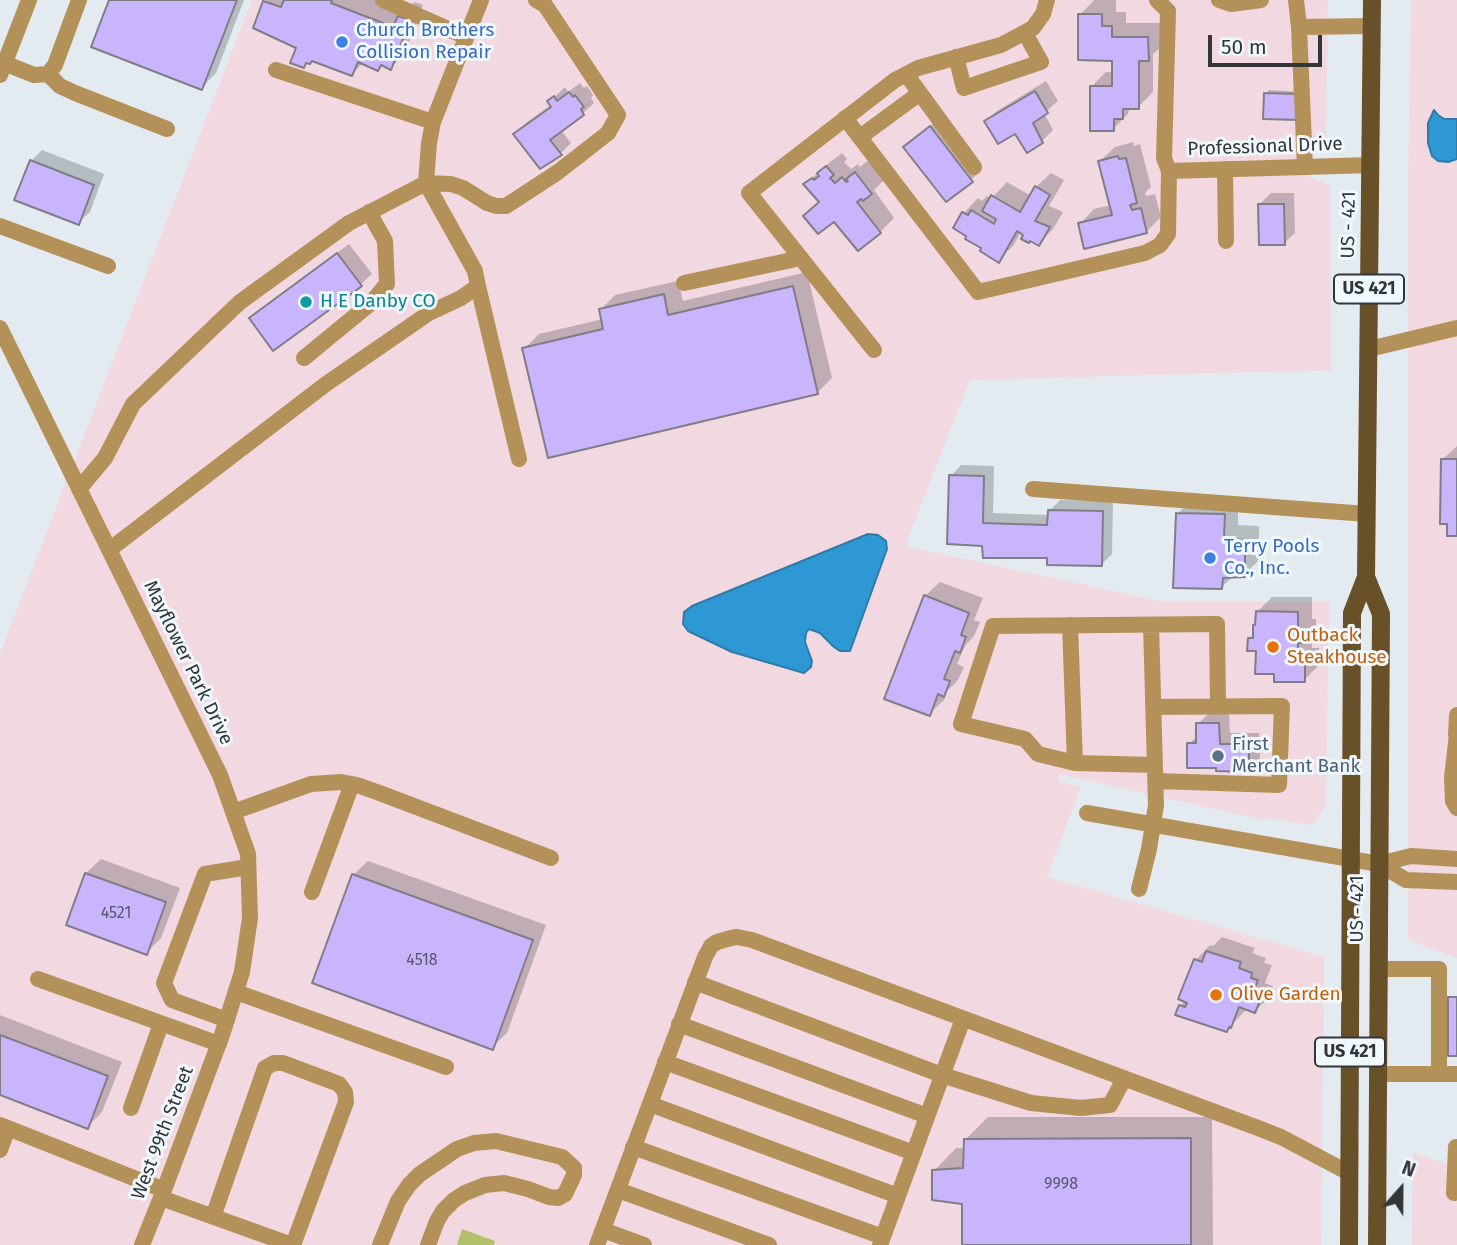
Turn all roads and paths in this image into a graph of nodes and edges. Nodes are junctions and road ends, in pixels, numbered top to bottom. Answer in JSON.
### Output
{"nodes":[{"id":1,"x":29,"y":0,"type":"edge"},
{"id":2,"x":79,"y":0,"type":"edge"},
{"id":3,"x":383,"y":0,"type":"edge"},
{"id":4,"x":481,"y":0,"type":"edge"},
{"id":5,"x":536,"y":0,"type":"edge"},
{"id":6,"x":1047,"y":0,"type":"edge"},
{"id":7,"x":1157,"y":0,"type":"edge"},
{"id":8,"x":1219,"y":0,"type":"edge"},
{"id":9,"x":1261,"y":0,"type":"edge"},
{"id":10,"x":1296,"y":0,"type":"edge"},
{"id":11,"x":1373,"y":0,"type":"edge"},
{"id":12,"x":1372,"y":26,"type":"junction"},
{"id":13,"x":1299,"y":27,"type":"junction"},
{"id":14,"x":1025,"y":33,"type":"junction"},
{"id":15,"x":466,"y":37,"type":"junction"},
{"id":16,"x":956,"y":57,"type":"junction"},
{"id":17,"x":2,"y":69,"type":"edge"},
{"id":18,"x":276,"y":70,"type":"dead end"},
{"id":19,"x":48,"y":74,"type":"junction"},
{"id":20,"x":906,"y":74,"type":"junction"},
{"id":21,"x":920,"y":93,"type":"junction"},
{"id":22,"x":845,"y":118,"type":"junction"},
{"id":23,"x":433,"y":122,"type":"junction"},
{"id":24,"x":167,"y":129,"type":"dead end"},
{"id":25,"x":860,"y":137,"type":"junction"},
{"id":26,"x":1371,"y":165,"type":"junction"},
{"id":27,"x":974,"y":167,"type":"dead end"},
{"id":28,"x":1305,"y":167,"type":"junction"},
{"id":29,"x":1224,"y":169,"type":"junction"},
{"id":30,"x":1169,"y":171,"type":"junction"},
{"id":31,"x":426,"y":183,"type":"junction"},
{"id":32,"x":369,"y":212,"type":"junction"},
{"id":33,"x":0,"y":226,"type":"edge"},
{"id":34,"x":1226,"y":241,"type":"dead end"},
{"id":35,"x":801,"y":258,"type":"junction"},
{"id":36,"x":108,"y":266,"type":"dead end"},
{"id":37,"x":684,"y":283,"type":"dead end"},
{"id":38,"x":478,"y":286,"type":"junction"},
{"id":39,"x":0,"y":328,"type":"edge"},
{"id":40,"x":1457,"y":328,"type":"edge"},
{"id":41,"x":1369,"y":349,"type":"junction"},
{"id":42,"x":874,"y":350,"type":"dead end"},
{"id":43,"x":304,"y":358,"type":"dead end"},
{"id":44,"x":519,"y":458,"type":"dead end"},
{"id":45,"x":79,"y":489,"type":"junction"},
{"id":46,"x":1033,"y":489,"type":"dead end"},
{"id":47,"x":1367,"y":514,"type":"junction"},
{"id":48,"x":109,"y":550,"type":"junction"},
{"id":49,"x":1366,"y":577,"type":"junction"},
{"id":50,"x":1070,"y":625,"type":"junction"},
{"id":51,"x":1151,"y":625,"type":"junction"},
{"id":52,"x":1218,"y":706,"type":"junction"},
{"id":53,"x":1153,"y":707,"type":"junction"},
{"id":54,"x":1457,"y":715,"type":"edge"},
{"id":55,"x":1456,"y":735,"type":"edge"},
{"id":56,"x":1075,"y":762,"type":"junction"},
{"id":57,"x":1156,"y":773,"type":"junction"},
{"id":58,"x":352,"y":784,"type":"junction"},
{"id":59,"x":1457,"y":808,"type":"edge"},
{"id":60,"x":233,"y":812,"type":"junction"},
{"id":61,"x":1087,"y":813,"type":"dead end"},
{"id":62,"x":1153,"y":825,"type":"junction"},
{"id":63,"x":551,"y":858,"type":"dead end"},
{"id":64,"x":1351,"y":859,"type":"junction"},
{"id":65,"x":1457,"y":859,"type":"edge"},
{"id":66,"x":1379,"y":864,"type":"junction"},
{"id":67,"x":248,"y":867,"type":"junction"},
{"id":68,"x":1457,"y":882,"type":"edge"},
{"id":69,"x":1139,"y":889,"type":"dead end"},
{"id":70,"x":312,"y":892,"type":"dead end"},
{"id":71,"x":1378,"y":969,"type":"junction"},
{"id":72,"x":38,"y":979,"type":"dead end"},
{"id":73,"x":695,"y":982,"type":"junction"},
{"id":74,"x":236,"y":992,"type":"junction"},
{"id":75,"x":963,"y":1019,"type":"junction"},
{"id":76,"x":161,"y":1024,"type":"junction"},
{"id":77,"x":679,"y":1024,"type":"junction"},
{"id":78,"x":223,"y":1033,"type":"junction"},
{"id":79,"x":665,"y":1062,"type":"junction"},
{"id":80,"x":446,"y":1067,"type":"dead end"},
{"id":81,"x":1378,"y":1074,"type":"junction"},
{"id":82,"x":1439,"y":1074,"type":"junction"},
{"id":83,"x":1457,"y":1074,"type":"edge"},
{"id":84,"x":942,"y":1075,"type":"junction"},
{"id":85,"x":1124,"y":1079,"type":"junction"},
{"id":86,"x":650,"y":1104,"type":"junction"},
{"id":87,"x":131,"y":1108,"type":"dead end"},
{"id":88,"x":927,"y":1116,"type":"junction"},
{"id":89,"x":4,"y":1127,"type":"edge"},
{"id":90,"x":633,"y":1147,"type":"junction"},
{"id":91,"x":1456,"y":1147,"type":"edge"},
{"id":92,"x":0,"y":1150,"type":"edge"},
{"id":93,"x":914,"y":1153,"type":"junction"},
{"id":94,"x":1349,"y":1172,"type":"junction"},
{"id":95,"x":618,"y":1190,"type":"junction"},
{"id":96,"x":1454,"y":1193,"type":"dead end"},
{"id":97,"x":162,"y":1194,"type":"junction"},
{"id":98,"x":898,"y":1196,"type":"junction"},
{"id":99,"x":213,"y":1217,"type":"junction"},
{"id":100,"x":600,"y":1237,"type":"edge"},
{"id":101,"x":882,"y":1241,"type":"edge"},
{"id":102,"x":142,"y":1245,"type":"edge"},
{"id":103,"x":292,"y":1245,"type":"edge"},
{"id":104,"x":380,"y":1245,"type":"edge"},
{"id":105,"x":428,"y":1245,"type":"edge"},
{"id":106,"x":644,"y":1245,"type":"edge"},
{"id":107,"x":769,"y":1245,"type":"edge"},
{"id":108,"x":1349,"y":1245,"type":"edge"},
{"id":109,"x":1377,"y":1245,"type":"edge"}],
"edges":[{"from":1,"to":17,"type":"street"},
{"from":2,"to":19,"type":"street"},
{"from":3,"to":15,"type":"street"},
{"from":4,"to":15,"type":"street"},
{"from":5,"to":31,"type":"street"},
{"from":6,"to":14,"type":"street"},
{"from":7,"to":30,"type":"street","name":"Professional Drive"},
{"from":8,"to":9,"type":"street"},
{"from":10,"to":13,"type":"street"},
{"from":11,"to":12,"type":"main road","name":"US - 421","number":"US 421"},
{"from":12,"to":13,"type":"street"},
{"from":12,"to":26,"type":"main road","name":"US - 421","number":"US 421"},
{"from":13,"to":28,"type":"street"},
{"from":14,"to":16,"type":"street"},
{"from":14,"to":16,"type":"street"},
{"from":15,"to":23,"type":"street"},
{"from":16,"to":20,"type":"street"},
{"from":17,"to":19,"type":"street"},
{"from":18,"to":23,"type":"street"},
{"from":19,"to":24,"type":"street"},
{"from":20,"to":21,"type":"street"},
{"from":20,"to":22,"type":"street"},
{"from":21,"to":25,"type":"street"},
{"from":21,"to":27,"type":"street"},
{"from":22,"to":25,"type":"street"},
{"from":22,"to":35,"type":"street"},
{"from":23,"to":31,"type":"street"},
{"from":25,"to":30,"type":"street"},
{"from":26,"to":28,"type":"street","name":"Professional Drive"},
{"from":26,"to":41,"type":"main road","name":"US - 421","number":"US 421"},
{"from":28,"to":29,"type":"street","name":"Professional Drive"},
{"from":29,"to":30,"type":"street","name":"Professional Drive"},
{"from":29,"to":34,"type":"street"},
{"from":31,"to":32,"type":"street"},
{"from":31,"to":38,"type":"street"},
{"from":32,"to":43,"type":"street"},
{"from":32,"to":45,"type":"street"},
{"from":33,"to":36,"type":"street"},
{"from":35,"to":37,"type":"street"},
{"from":35,"to":42,"type":"street"},
{"from":38,"to":44,"type":"street"},
{"from":38,"to":48,"type":"street"},
{"from":39,"to":45,"type":"street","name":"Mayflower Park Drive"},
{"from":40,"to":41,"type":"street"},
{"from":41,"to":47,"type":"main road","name":"US - 421","number":"US 421"},
{"from":45,"to":48,"type":"street","name":"Mayflower Park Drive"},
{"from":46,"to":47,"type":"street"},
{"from":47,"to":49,"type":"main road","name":"US - 421","number":"US 421"},
{"from":48,"to":60,"type":"street","name":"Mayflower Park Drive"},
{"from":49,"to":64,"type":"main road","name":"US - 421","number":"US 421"},
{"from":49,"to":66,"type":"main road","name":"US - 421","number":"US 421"},
{"from":50,"to":51,"type":"street"},
{"from":50,"to":56,"type":"street"},
{"from":50,"to":56,"type":"street"},
{"from":51,"to":52,"type":"street"},
{"from":51,"to":53,"type":"street"},
{"from":52,"to":53,"type":"street"},
{"from":52,"to":57,"type":"street"},
{"from":53,"to":57,"type":"street"},
{"from":54,"to":55,"type":"street"},
{"from":55,"to":59,"type":"street"},
{"from":56,"to":57,"type":"street"},
{"from":57,"to":62,"type":"street"},
{"from":58,"to":60,"type":"street"},
{"from":58,"to":63,"type":"street"},
{"from":58,"to":70,"type":"street"},
{"from":60,"to":67,"type":"street","name":"Mayflower Park Drive"},
{"from":61,"to":62,"type":"street"},
{"from":62,"to":64,"type":"street"},
{"from":62,"to":69,"type":"street"},
{"from":64,"to":66,"type":"street"},
{"from":64,"to":94,"type":"main road","name":"US - 421","number":"US 421"},
{"from":65,"to":66,"type":"street"},
{"from":66,"to":68,"type":"street"},
{"from":66,"to":71,"type":"main road","name":"US - 421","number":"US 421"},
{"from":67,"to":74,"type":"street","name":"Mayflower Park Drive"},
{"from":67,"to":78,"type":"street"},
{"from":71,"to":81,"type":"main road","name":"US - 421","number":"US 421"},
{"from":71,"to":82,"type":"street"},
{"from":72,"to":76,"type":"street"},
{"from":73,"to":75,"type":"street"},
{"from":73,"to":77,"type":"street"},
{"from":73,"to":84,"type":"street"},
{"from":74,"to":78,"type":"street","name":"Mayflower Park Drive"},
{"from":74,"to":80,"type":"street"},
{"from":75,"to":84,"type":"street"},
{"from":75,"to":85,"type":"street"},
{"from":76,"to":78,"type":"street"},
{"from":76,"to":87,"type":"street"},
{"from":77,"to":79,"type":"street"},
{"from":77,"to":88,"type":"street"},
{"from":78,"to":97,"type":"street","name":"West 99th Street"},
{"from":79,"to":86,"type":"street"},
{"from":79,"to":93,"type":"street"},
{"from":81,"to":82,"type":"street"},
{"from":81,"to":109,"type":"main road","name":"US - 421","number":"US 421"},
{"from":82,"to":83,"type":"street"},
{"from":84,"to":85,"type":"street"},
{"from":84,"to":88,"type":"street"},
{"from":85,"to":94,"type":"street"},
{"from":86,"to":90,"type":"street"},
{"from":86,"to":98,"type":"street"},
{"from":88,"to":93,"type":"street"},
{"from":89,"to":92,"type":"street"},
{"from":89,"to":97,"type":"street"},
{"from":90,"to":95,"type":"street"},
{"from":90,"to":101,"type":"street"},
{"from":91,"to":96,"type":"street"},
{"from":93,"to":98,"type":"street"},
{"from":94,"to":108,"type":"main road","name":"US - 421","number":"US 421"},
{"from":95,"to":100,"type":"street"},
{"from":95,"to":107,"type":"street"},
{"from":97,"to":99,"type":"street"},
{"from":97,"to":102,"type":"street","name":"West 99th Street"},
{"from":98,"to":101,"type":"street"},
{"from":99,"to":103,"type":"street"},
{"from":99,"to":103,"type":"street"},
{"from":100,"to":106,"type":"street"},
{"from":104,"to":105,"type":"street"}]}
